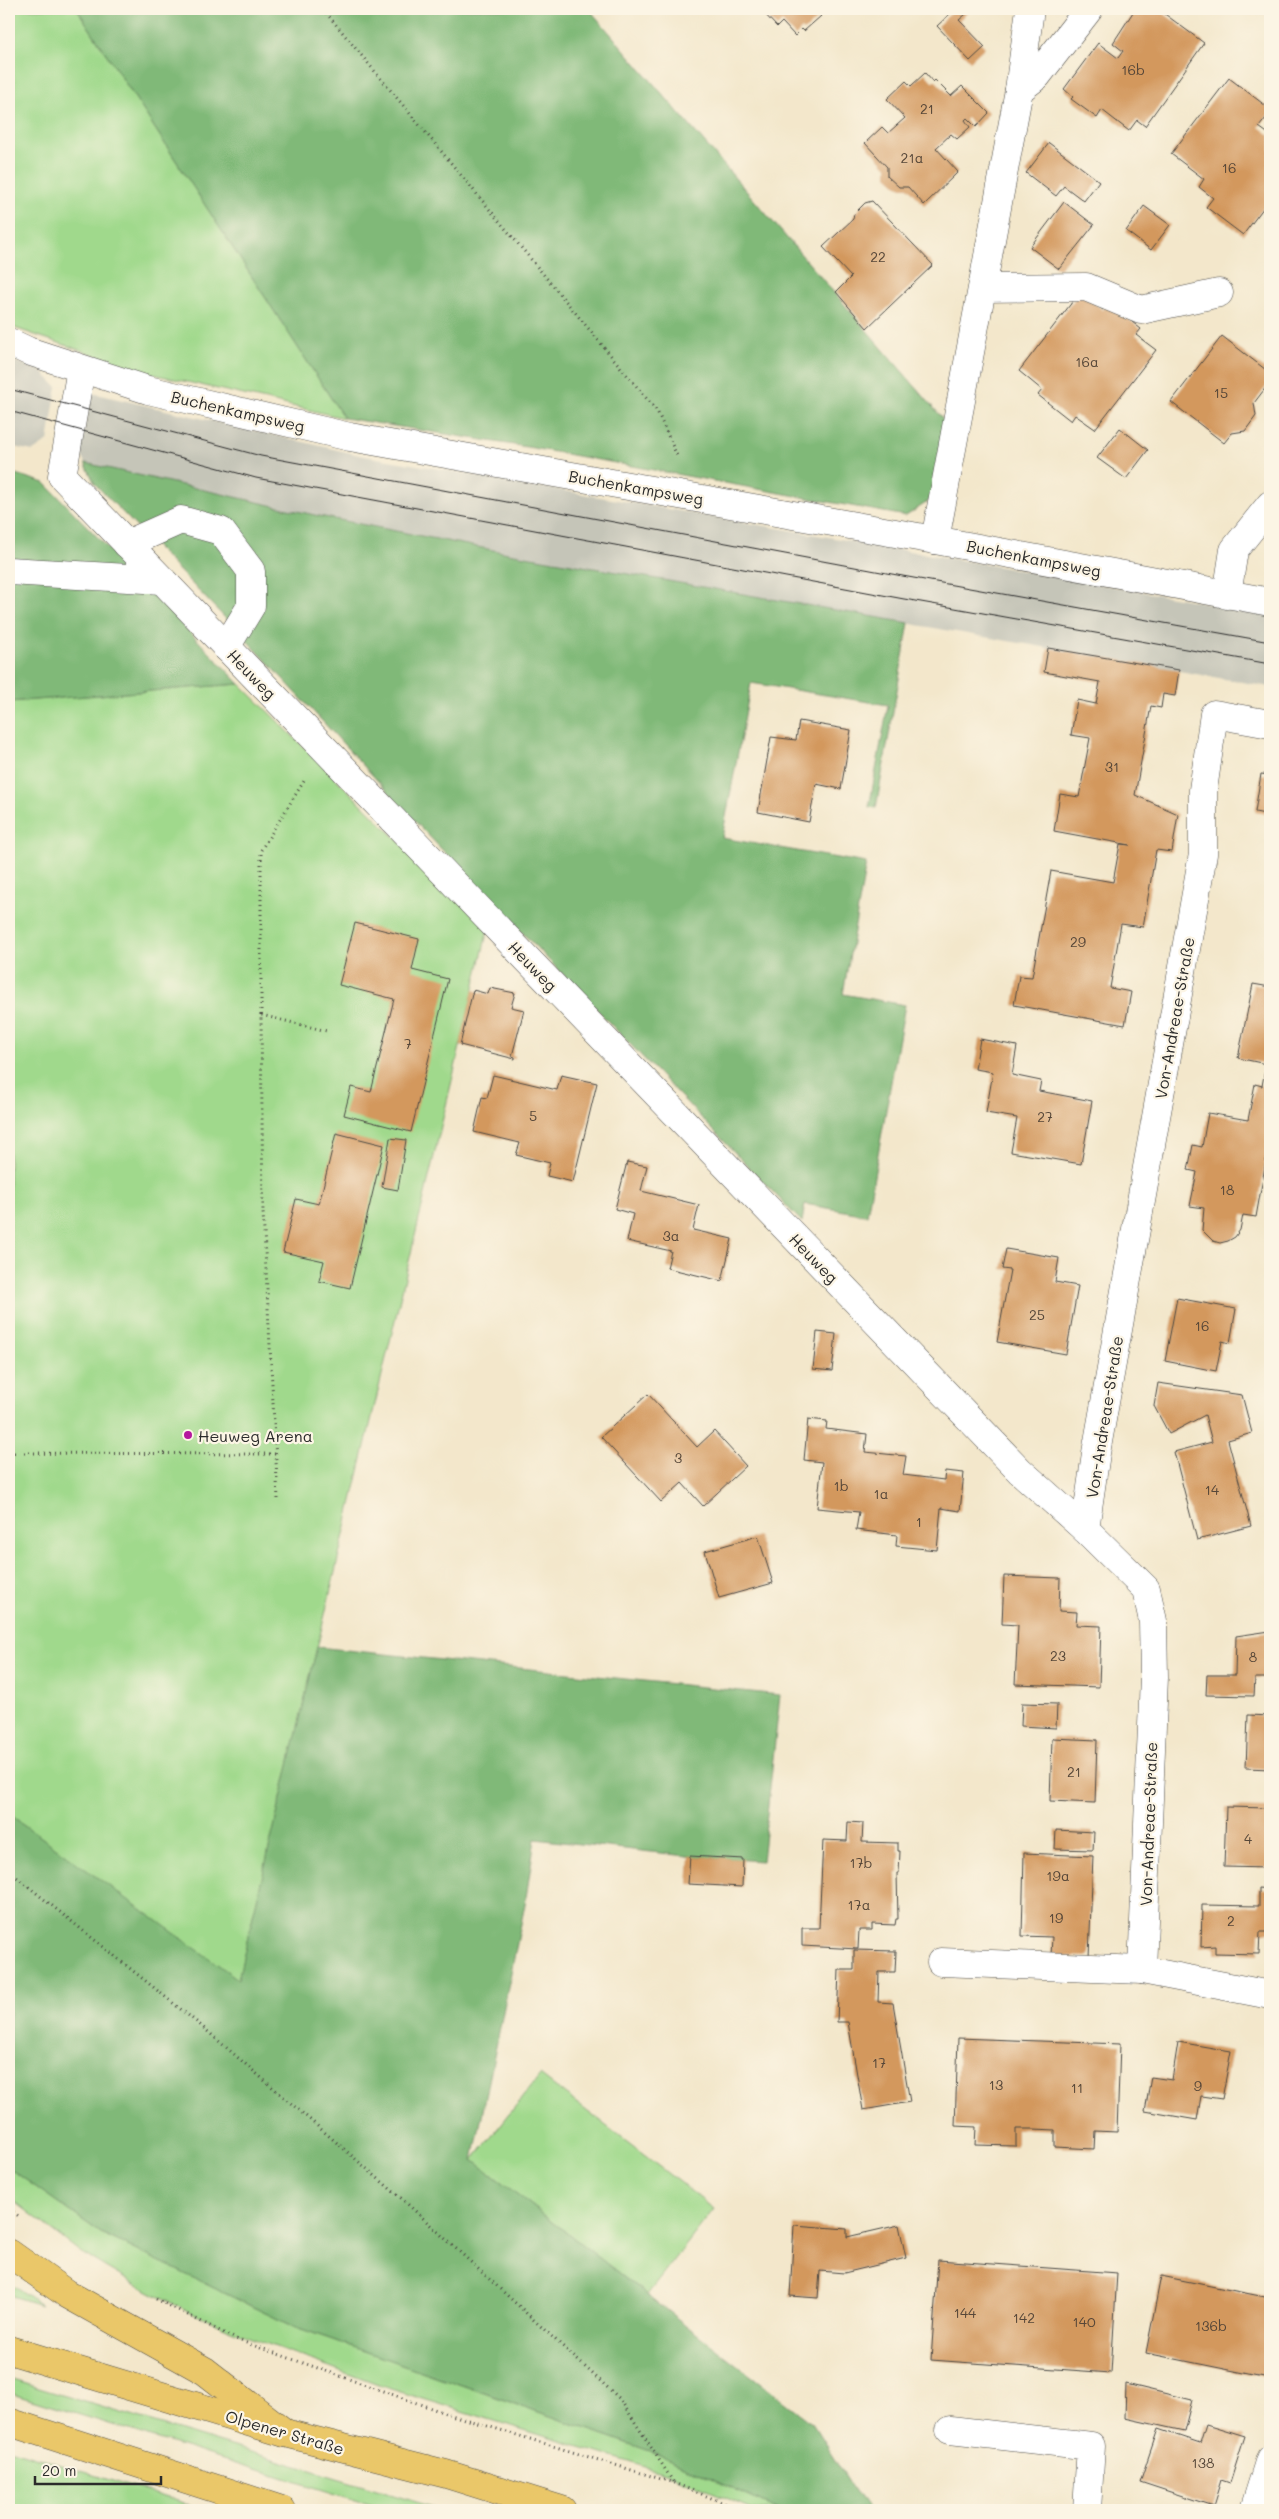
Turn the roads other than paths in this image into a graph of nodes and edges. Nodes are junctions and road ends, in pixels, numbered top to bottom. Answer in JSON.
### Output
{"nodes":[{"id":1,"x":1030,"y":9,"type":"edge"},
{"id":2,"x":1089,"y":9,"type":"edge"},
{"id":3,"x":1019,"y":90,"type":"junction"},
{"id":4,"x":982,"y":288,"type":"junction"},
{"id":5,"x":1219,"y":293,"type":"dead end"},
{"id":6,"x":9,"y":342,"type":"edge"},
{"id":7,"x":81,"y":368,"type":"junction"},
{"id":8,"x":1270,"y":505,"type":"edge"},
{"id":9,"x":935,"y":540,"type":"junction"},
{"id":10,"x":127,"y":544,"type":"junction"},
{"id":11,"x":9,"y":571,"type":"edge"},
{"id":12,"x":162,"y":580,"type":"junction"},
{"id":13,"x":1227,"y":595,"type":"junction"},
{"id":14,"x":1270,"y":602,"type":"edge"},
{"id":15,"x":226,"y":646,"type":"junction"},
{"id":16,"x":1270,"y":724,"type":"edge"},
{"id":17,"x":1086,"y":1529,"type":"junction"},
{"id":18,"x":941,"y":1962,"type":"dead end"},
{"id":19,"x":1142,"y":1970,"type":"junction"},
{"id":20,"x":1270,"y":1995,"type":"edge"},
{"id":21,"x":9,"y":2254,"type":"edge"},
{"id":22,"x":9,"y":2350,"type":"edge"},
{"id":23,"x":9,"y":2422,"type":"edge"},
{"id":24,"x":950,"y":2430,"type":"dead end"},
{"id":25,"x":285,"y":2433,"type":"junction"},
{"id":26,"x":1270,"y":2459,"type":"edge"},
{"id":27,"x":282,"y":2510,"type":"edge"},
{"id":28,"x":562,"y":2510,"type":"edge"},
{"id":29,"x":1087,"y":2510,"type":"edge"},
{"id":30,"x":1254,"y":2510,"type":"edge"}],
"edges":[{"from":1,"to":3,"type":"street"},
{"from":2,"to":3,"type":"street"},
{"from":3,"to":4,"type":"street"},
{"from":4,"to":5,"type":"street"},
{"from":4,"to":9,"type":"street"},
{"from":6,"to":7,"type":"street","name":"Buchenkampsweg"},
{"from":7,"to":9,"type":"street","name":"Buchenkampsweg"},
{"from":7,"to":10,"type":"street","name":"Heuweg"},
{"from":8,"to":13,"type":"street"},
{"from":9,"to":13,"type":"street","name":"Buchenkampsweg"},
{"from":10,"to":12,"type":"street","name":"Heuweg"},
{"from":10,"to":15,"type":"street"},
{"from":11,"to":12,"type":"street"},
{"from":12,"to":15,"type":"street","name":"Heuweg"},
{"from":13,"to":14,"type":"street","name":"Buchenkampsweg"},
{"from":15,"to":17,"type":"street","name":"Heuweg"},
{"from":16,"to":17,"type":"street","name":"Von-Andreae-Straße"},
{"from":17,"to":19,"type":"street","name":"Von-Andreae-Straße"},
{"from":18,"to":19,"type":"street"},
{"from":19,"to":20,"type":"street"},
{"from":21,"to":25,"type":"main road"},
{"from":22,"to":25,"type":"main road","name":"Olpener Straße"},
{"from":23,"to":27,"type":"main road"},
{"from":24,"to":29,"type":"street"},
{"from":25,"to":28,"type":"main road","name":"Olpener Straße"},
{"from":26,"to":30,"type":"street"}]}
